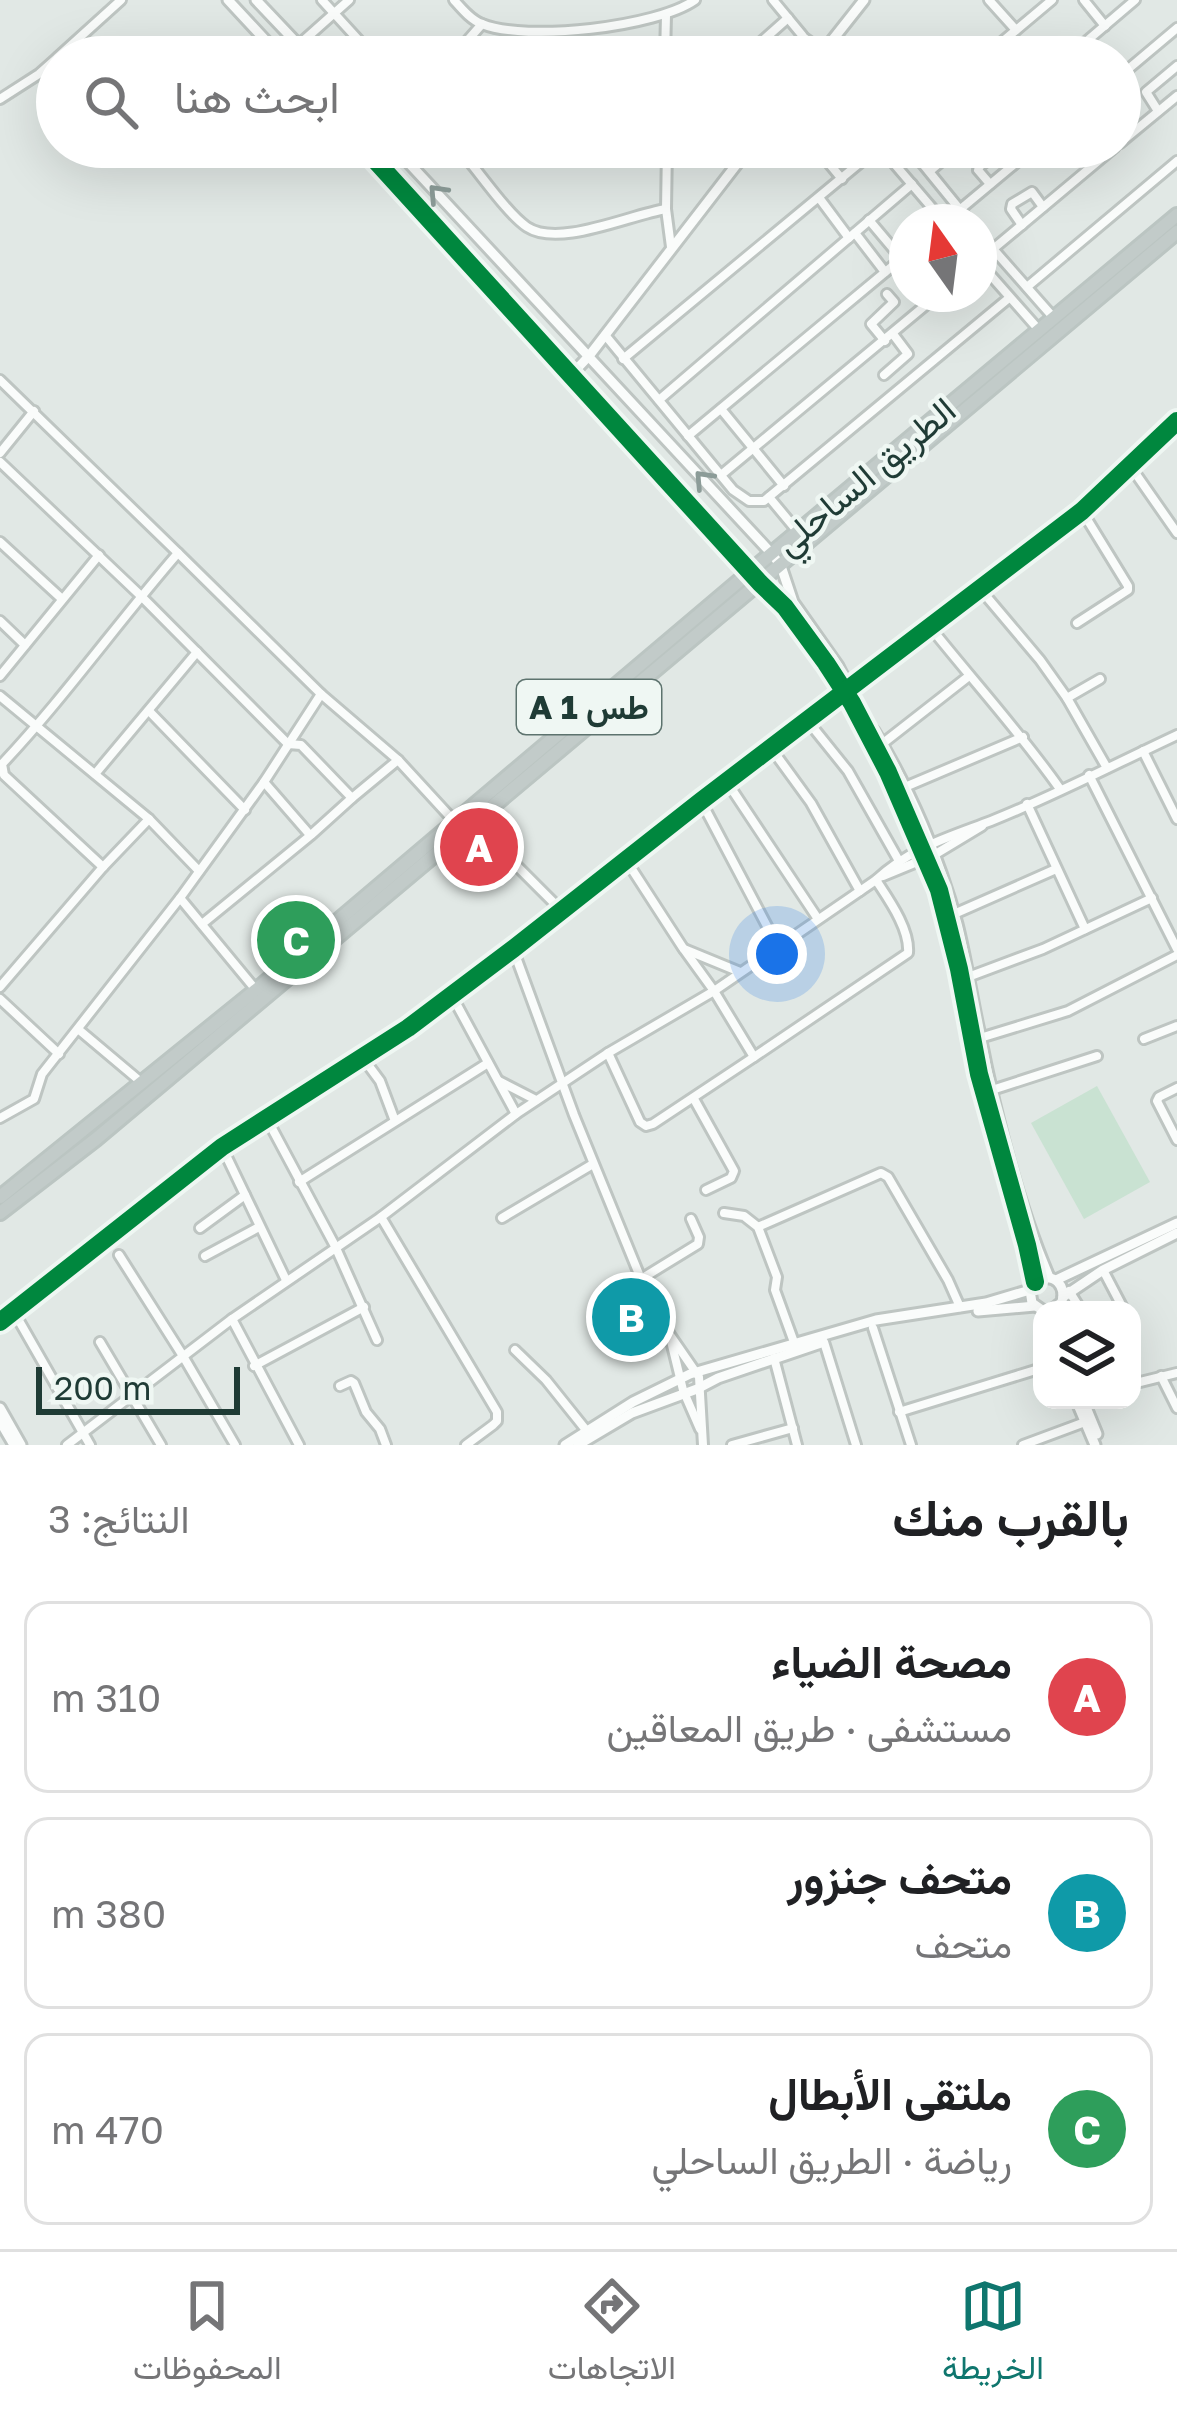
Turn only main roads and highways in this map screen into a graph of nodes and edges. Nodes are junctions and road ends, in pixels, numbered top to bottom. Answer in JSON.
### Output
{"nodes":[{"id":1,"x":1177,"y":215,"type":"edge"},
{"id":2,"x":1177,"y":232,"type":"edge"},
{"id":3,"x":776,"y":560,"type":"junction"},
{"id":4,"x":0,"y":1198,"type":"edge"},
{"id":5,"x":0,"y":1213,"type":"edge"}],
"edges":[{"from":1,"to":3,"type":"highway","name":"الطريق الساحلي","number":"A 1 طس"},
{"from":2,"to":3,"type":"highway","name":"الطريق الساحلي","number":"A 1 طس"},
{"from":3,"to":4,"type":"highway","name":"الطريق الساحلي","number":"A 1 طس"},
{"from":3,"to":5,"type":"highway","name":"الطريق الساحلي","number":"A 1 طس"}]}
